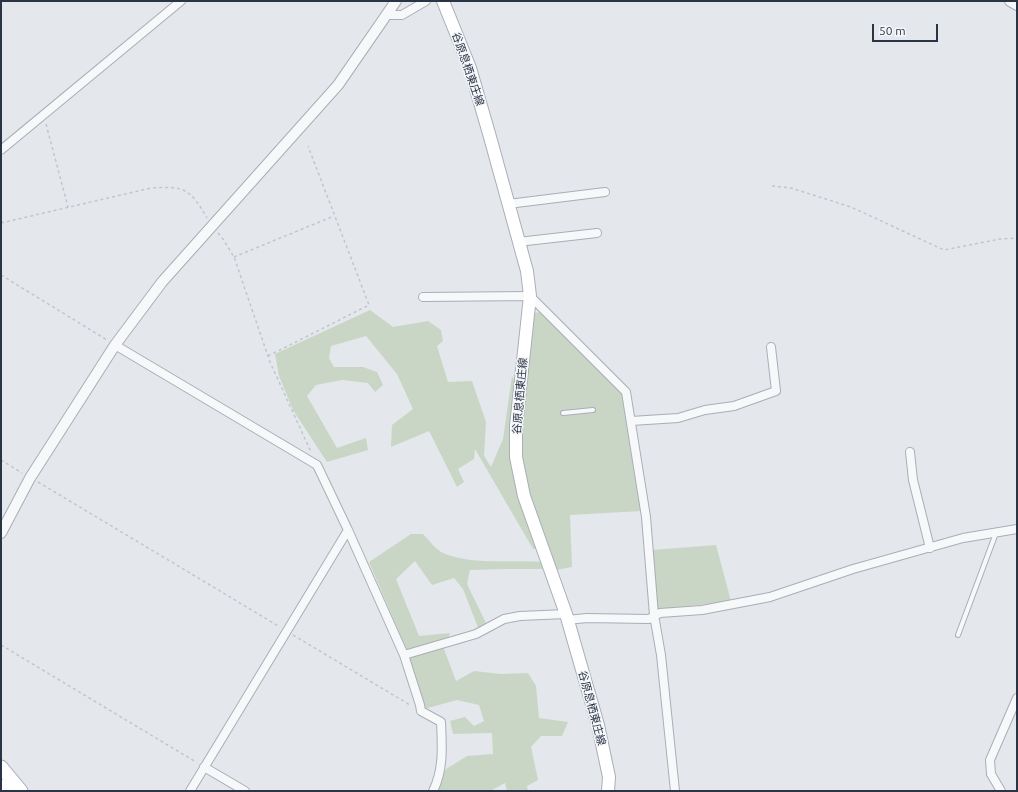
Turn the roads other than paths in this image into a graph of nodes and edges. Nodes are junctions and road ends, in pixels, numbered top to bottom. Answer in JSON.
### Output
{"nodes":[{"id":1,"x":181,"y":1,"type":"edge"},
{"id":2,"x":396,"y":1,"type":"edge"},
{"id":3,"x":426,"y":1,"type":"edge"},
{"id":4,"x":443,"y":1,"type":"edge"},
{"id":5,"x":1010,"y":1,"type":"edge"},
{"id":6,"x":1017,"y":5,"type":"edge"},
{"id":7,"x":388,"y":15,"type":"junction"},
{"id":8,"x":1,"y":150,"type":"edge"},
{"id":9,"x":605,"y":192,"type":"dead end"},
{"id":10,"x":508,"y":204,"type":"junction"},
{"id":11,"x":596,"y":233,"type":"dead end"},
{"id":12,"x":518,"y":242,"type":"junction"},
{"id":13,"x":530,"y":296,"type":"junction"},
{"id":14,"x":422,"y":297,"type":"dead end"},
{"id":15,"x":115,"y":345,"type":"junction"},
{"id":16,"x":771,"y":347,"type":"dead end"},
{"id":17,"x":592,"y":410,"type":"dead end"},
{"id":18,"x":563,"y":414,"type":"dead end"},
{"id":19,"x":632,"y":421,"type":"junction"},
{"id":20,"x":910,"y":452,"type":"dead end"},
{"id":21,"x":1017,"y":529,"type":"edge"},
{"id":22,"x":348,"y":530,"type":"junction"},
{"id":23,"x":996,"y":532,"type":"junction"},
{"id":24,"x":1,"y":533,"type":"edge"},
{"id":25,"x":930,"y":548,"type":"junction"},
{"id":26,"x":654,"y":615,"type":"junction"},
{"id":27,"x":567,"y":617,"type":"junction"},
{"id":28,"x":958,"y":636,"type":"dead end"},
{"id":29,"x":404,"y":655,"type":"junction"},
{"id":30,"x":1017,"y":698,"type":"edge"},
{"id":31,"x":1,"y":766,"type":"edge"},
{"id":32,"x":204,"y":767,"type":"junction"},
{"id":33,"x":1,"y":786,"type":"edge"},
{"id":34,"x":5,"y":791,"type":"edge"},
{"id":35,"x":21,"y":791,"type":"edge"},
{"id":36,"x":190,"y":791,"type":"edge"},
{"id":37,"x":245,"y":791,"type":"edge"},
{"id":38,"x":433,"y":791,"type":"edge"},
{"id":39,"x":608,"y":791,"type":"edge"},
{"id":40,"x":675,"y":791,"type":"edge"},
{"id":41,"x":1001,"y":791,"type":"edge"}],
"edges":[{"from":1,"to":8,"type":"street"},
{"from":2,"to":7,"type":"street"},
{"from":3,"to":7,"type":"street"},
{"from":4,"to":10,"type":"main road","name":"谷原息栖東庄線"},
{"from":5,"to":6,"type":"street"},
{"from":7,"to":15,"type":"street"},
{"from":9,"to":10,"type":"street"},
{"from":10,"to":12,"type":"main road","name":"谷原息栖東庄線"},
{"from":11,"to":12,"type":"street"},
{"from":12,"to":13,"type":"main road","name":"谷原息栖東庄線"},
{"from":13,"to":14,"type":"street"},
{"from":13,"to":19,"type":"street"},
{"from":13,"to":27,"type":"main road","name":"谷原息栖東庄線"},
{"from":15,"to":22,"type":"street"},
{"from":15,"to":24,"type":"street"},
{"from":16,"to":19,"type":"street"},
{"from":17,"to":18,"type":"lane"},
{"from":19,"to":26,"type":"street"},
{"from":20,"to":25,"type":"street"},
{"from":21,"to":23,"type":"street"},
{"from":22,"to":29,"type":"street"},
{"from":22,"to":32,"type":"street"},
{"from":23,"to":25,"type":"street"},
{"from":23,"to":28,"type":"lane"},
{"from":25,"to":26,"type":"street"},
{"from":26,"to":27,"type":"street"},
{"from":26,"to":40,"type":"street"},
{"from":27,"to":29,"type":"street"},
{"from":27,"to":39,"type":"main road","name":"谷原息栖東庄線"},
{"from":29,"to":38,"type":"street"},
{"from":30,"to":41,"type":"street"},
{"from":31,"to":35,"type":"main road"},
{"from":32,"to":36,"type":"street"},
{"from":32,"to":37,"type":"street"},
{"from":33,"to":34,"type":"main road"}]}
